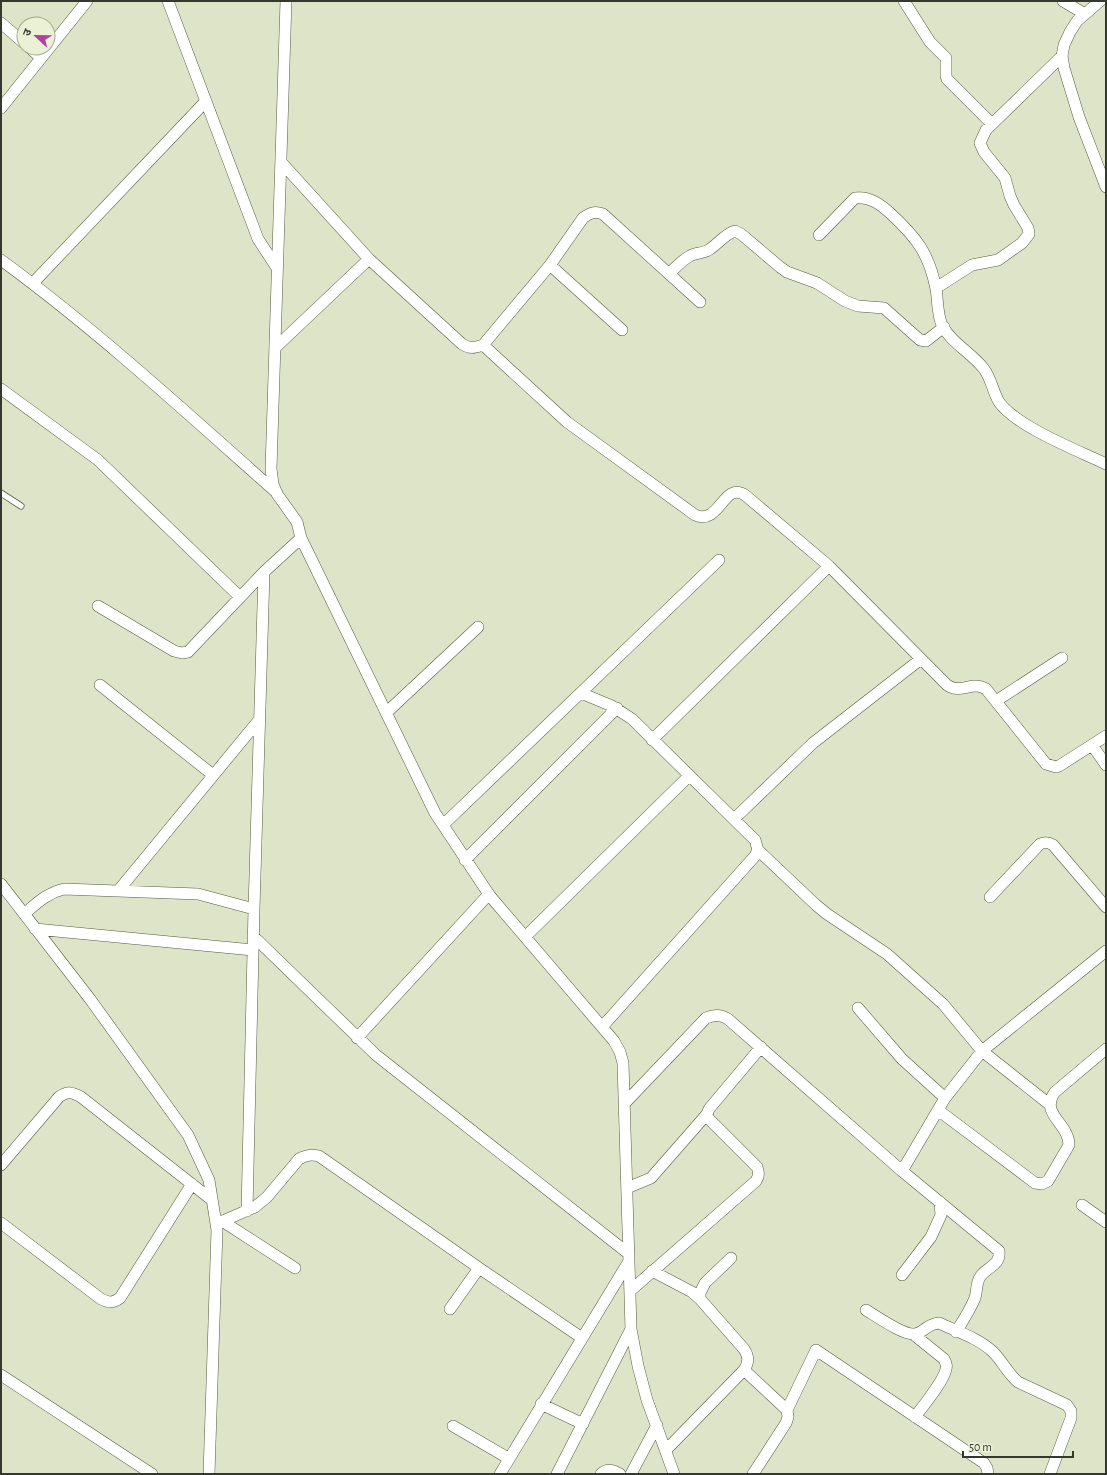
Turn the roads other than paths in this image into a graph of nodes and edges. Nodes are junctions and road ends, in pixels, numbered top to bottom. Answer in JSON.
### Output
{"nodes":[{"id":1,"x":86,"y":1,"type":"edge"},
{"id":2,"x":168,"y":1,"type":"edge"},
{"id":3,"x":286,"y":1,"type":"edge"},
{"id":4,"x":904,"y":1,"type":"edge"},
{"id":5,"x":1063,"y":1,"type":"edge"},
{"id":6,"x":1100,"y":1,"type":"edge"},
{"id":7,"x":1085,"y":14,"type":"junction"},
{"id":8,"x":1,"y":23,"type":"edge"},
{"id":9,"x":16,"y":36,"type":"edge"},
{"id":10,"x":1062,"y":56,"type":"junction"},
{"id":11,"x":41,"y":58,"type":"joint"},
{"id":12,"x":206,"y":101,"type":"junction"},
{"id":13,"x":1,"y":108,"type":"edge"},
{"id":14,"x":992,"y":124,"type":"junction"},
{"id":15,"x":281,"y":162,"type":"junction"},
{"id":16,"x":1106,"y":187,"type":"edge"},
{"id":17,"x":819,"y":235,"type":"dead end"},
{"id":18,"x":369,"y":258,"type":"junction"},
{"id":19,"x":1,"y":260,"type":"edge"},
{"id":20,"x":550,"y":265,"type":"junction"},
{"id":21,"x":277,"y":268,"type":"junction"},
{"id":22,"x":669,"y":274,"type":"junction"},
{"id":23,"x":33,"y":283,"type":"junction"},
{"id":24,"x":936,"y":288,"type":"junction"},
{"id":25,"x":700,"y":302,"type":"dead end"},
{"id":26,"x":944,"y":328,"type":"junction"},
{"id":27,"x":622,"y":330,"type":"dead end"},
{"id":28,"x":483,"y":345,"type":"junction"},
{"id":29,"x":276,"y":347,"type":"junction"},
{"id":30,"x":1,"y":389,"type":"edge"},
{"id":31,"x":1106,"y":464,"type":"edge"},
{"id":32,"x":1,"y":493,"type":"edge"},
{"id":33,"x":277,"y":494,"type":"junction"},
{"id":34,"x":21,"y":506,"type":"dead end"},
{"id":35,"x":301,"y":538,"type":"junction"},
{"id":36,"x":719,"y":560,"type":"dead end"},
{"id":37,"x":829,"y":566,"type":"junction"},
{"id":38,"x":264,"y":572,"type":"junction"},
{"id":39,"x":240,"y":597,"type":"junction"},
{"id":40,"x":98,"y":606,"type":"dead end"},
{"id":41,"x":478,"y":627,"type":"dead end"},
{"id":42,"x":1062,"y":658,"type":"dead end"},
{"id":43,"x":921,"y":660,"type":"junction"},
{"id":44,"x":100,"y":685,"type":"dead end"},
{"id":45,"x":581,"y":694,"type":"junction"},
{"id":46,"x":996,"y":701,"type":"junction"},
{"id":47,"x":617,"y":708,"type":"junction"},
{"id":48,"x":386,"y":713,"type":"junction"},
{"id":49,"x":259,"y":720,"type":"junction"},
{"id":50,"x":1106,"y":736,"type":"edge"},
{"id":51,"x":652,"y":740,"type":"junction"},
{"id":52,"x":1092,"y":745,"type":"junction"},
{"id":53,"x":1106,"y":765,"type":"edge"},
{"id":54,"x":213,"y":775,"type":"junction"},
{"id":55,"x":689,"y":776,"type":"junction"},
{"id":56,"x":734,"y":820,"type":"junction"},
{"id":57,"x":442,"y":825,"type":"junction"},
{"id":58,"x":758,"y":850,"type":"junction"},
{"id":59,"x":465,"y":860,"type":"junction"},
{"id":60,"x":1,"y":884,"type":"edge"},
{"id":61,"x":118,"y":891,"type":"junction"},
{"id":62,"x":489,"y":894,"type":"junction"},
{"id":63,"x":990,"y":897,"type":"dead end"},
{"id":64,"x":1106,"y":907,"type":"edge"},
{"id":65,"x":254,"y":909,"type":"junction"},
{"id":66,"x":24,"y":914,"type":"junction"},
{"id":67,"x":36,"y":929,"type":"junction"},
{"id":68,"x":253,"y":936,"type":"junction"},
{"id":69,"x":525,"y":937,"type":"junction"},
{"id":70,"x":253,"y":950,"type":"junction"},
{"id":71,"x":1106,"y":951,"type":"edge"},
{"id":72,"x":858,"y":1008,"type":"dead end"},
{"id":73,"x":602,"y":1027,"type":"junction"},
{"id":74,"x":357,"y":1038,"type":"junction"},
{"id":75,"x":761,"y":1047,"type":"junction"},
{"id":76,"x":1106,"y":1049,"type":"edge"},
{"id":77,"x":982,"y":1050,"type":"junction"},
{"id":78,"x":945,"y":1098,"type":"junction"},
{"id":79,"x":624,"y":1104,"type":"junction"},
{"id":80,"x":1049,"y":1104,"type":"junction"},
{"id":81,"x":938,"y":1110,"type":"junction"},
{"id":82,"x":707,"y":1114,"type":"junction"},
{"id":83,"x":1,"y":1165,"type":"edge"},
{"id":84,"x":902,"y":1171,"type":"junction"},
{"id":85,"x":192,"y":1184,"type":"junction"},
{"id":86,"x":627,"y":1188,"type":"junction"},
{"id":87,"x":212,"y":1200,"type":"junction"},
{"id":88,"x":940,"y":1202,"type":"junction"},
{"id":89,"x":1082,"y":1205,"type":"dead end"},
{"id":90,"x":247,"y":1211,"type":"junction"},
{"id":91,"x":1106,"y":1222,"type":"edge"},
{"id":92,"x":1,"y":1223,"type":"edge"},
{"id":93,"x":219,"y":1223,"type":"junction"},
{"id":94,"x":629,"y":1257,"type":"junction"},
{"id":95,"x":731,"y":1258,"type":"dead end"},
{"id":96,"x":295,"y":1268,"type":"dead end"},
{"id":97,"x":479,"y":1268,"type":"junction"},
{"id":98,"x":652,"y":1271,"type":"junction"},
{"id":99,"x":902,"y":1275,"type":"dead end"},
{"id":100,"x":630,"y":1290,"type":"junction"},
{"id":101,"x":700,"y":1299,"type":"junction"},
{"id":102,"x":450,"y":1309,"type":"dead end"},
{"id":103,"x":866,"y":1310,"type":"dead end"},
{"id":104,"x":631,"y":1329,"type":"junction"},
{"id":105,"x":956,"y":1332,"type":"junction"},
{"id":106,"x":913,"y":1334,"type":"junction"},
{"id":107,"x":582,"y":1338,"type":"junction"},
{"id":108,"x":744,"y":1370,"type":"junction"},
{"id":109,"x":1,"y":1375,"type":"edge"},
{"id":110,"x":541,"y":1404,"type":"junction"},
{"id":111,"x":787,"y":1410,"type":"junction"},
{"id":112,"x":916,"y":1417,"type":"junction"},
{"id":113,"x":583,"y":1424,"type":"junction"},
{"id":114,"x":657,"y":1425,"type":"junction"},
{"id":115,"x":453,"y":1426,"type":"dead end"},
{"id":116,"x":666,"y":1450,"type":"junction"},
{"id":117,"x":508,"y":1458,"type":"junction"},
{"id":118,"x":152,"y":1474,"type":"edge"},
{"id":119,"x":209,"y":1474,"type":"edge"},
{"id":120,"x":500,"y":1474,"type":"edge"},
{"id":121,"x":557,"y":1474,"type":"edge"},
{"id":122,"x":601,"y":1474,"type":"edge"},
{"id":123,"x":620,"y":1474,"type":"edge"},
{"id":124,"x":631,"y":1474,"type":"edge"},
{"id":125,"x":674,"y":1474,"type":"edge"},
{"id":126,"x":753,"y":1474,"type":"edge"},
{"id":127,"x":988,"y":1474,"type":"edge"},
{"id":128,"x":1050,"y":1474,"type":"edge"}],
"edges":[{"from":1,"to":11,"type":"street"},
{"from":2,"to":12,"type":"street"},
{"from":3,"to":15,"type":"street"},
{"from":4,"to":14,"type":"street"},
{"from":5,"to":7,"type":"street"},
{"from":6,"to":7,"type":"street"},
{"from":7,"to":10,"type":"street"},
{"from":8,"to":9,"type":"street"},
{"from":10,"to":14,"type":"street"},
{"from":10,"to":16,"type":"street"},
{"from":11,"to":13,"type":"street"},
{"from":12,"to":21,"type":"street"},
{"from":12,"to":23,"type":"street"},
{"from":14,"to":24,"type":"street"},
{"from":15,"to":18,"type":"street"},
{"from":15,"to":21,"type":"street"},
{"from":17,"to":24,"type":"street"},
{"from":18,"to":28,"type":"street"},
{"from":18,"to":29,"type":"street"},
{"from":19,"to":23,"type":"street"},
{"from":20,"to":22,"type":"street"},
{"from":20,"to":27,"type":"street"},
{"from":20,"to":28,"type":"street"},
{"from":21,"to":29,"type":"street"},
{"from":22,"to":25,"type":"street"},
{"from":22,"to":26,"type":"street"},
{"from":23,"to":33,"type":"street"},
{"from":24,"to":26,"type":"street"},
{"from":26,"to":31,"type":"street"},
{"from":28,"to":37,"type":"street"},
{"from":29,"to":33,"type":"street"},
{"from":30,"to":39,"type":"street"},
{"from":32,"to":34,"type":"lane"},
{"from":33,"to":35,"type":"street"},
{"from":35,"to":38,"type":"street"},
{"from":35,"to":48,"type":"street"},
{"from":36,"to":45,"type":"street"},
{"from":37,"to":43,"type":"street"},
{"from":37,"to":51,"type":"street"},
{"from":38,"to":39,"type":"street"},
{"from":38,"to":49,"type":"street"},
{"from":39,"to":40,"type":"street"},
{"from":41,"to":48,"type":"street"},
{"from":42,"to":46,"type":"street"},
{"from":43,"to":46,"type":"street"},
{"from":43,"to":56,"type":"street"},
{"from":44,"to":54,"type":"street"},
{"from":45,"to":47,"type":"street"},
{"from":45,"to":57,"type":"street"},
{"from":46,"to":52,"type":"street"},
{"from":47,"to":51,"type":"street"},
{"from":47,"to":59,"type":"street"},
{"from":48,"to":57,"type":"street"},
{"from":49,"to":54,"type":"street"},
{"from":49,"to":65,"type":"street"},
{"from":50,"to":52,"type":"street"},
{"from":51,"to":55,"type":"street"},
{"from":52,"to":53,"type":"street"},
{"from":54,"to":61,"type":"street"},
{"from":55,"to":56,"type":"street"},
{"from":55,"to":69,"type":"street"},
{"from":56,"to":58,"type":"street"},
{"from":57,"to":59,"type":"street"},
{"from":58,"to":73,"type":"street"},
{"from":58,"to":77,"type":"street"},
{"from":59,"to":62,"type":"street"},
{"from":60,"to":66,"type":"street"},
{"from":61,"to":65,"type":"street"},
{"from":61,"to":66,"type":"street"},
{"from":62,"to":69,"type":"street"},
{"from":62,"to":74,"type":"street"},
{"from":63,"to":64,"type":"street"},
{"from":65,"to":68,"type":"street"},
{"from":66,"to":67,"type":"street"},
{"from":67,"to":70,"type":"street"},
{"from":67,"to":87,"type":"street"},
{"from":68,"to":70,"type":"street"},
{"from":68,"to":74,"type":"street"},
{"from":69,"to":73,"type":"street"},
{"from":70,"to":90,"type":"street"},
{"from":71,"to":77,"type":"street"},
{"from":72,"to":78,"type":"street"},
{"from":73,"to":79,"type":"street"},
{"from":74,"to":94,"type":"street"},
{"from":75,"to":79,"type":"street"},
{"from":75,"to":82,"type":"street"},
{"from":75,"to":84,"type":"street"},
{"from":76,"to":80,"type":"street"},
{"from":77,"to":78,"type":"street"},
{"from":77,"to":80,"type":"street"},
{"from":78,"to":81,"type":"street"},
{"from":79,"to":86,"type":"street"},
{"from":80,"to":81,"type":"street"},
{"from":81,"to":84,"type":"street"},
{"from":82,"to":86,"type":"street"},
{"from":82,"to":98,"type":"street"},
{"from":83,"to":85,"type":"street"},
{"from":84,"to":88,"type":"street"},
{"from":85,"to":87,"type":"street"},
{"from":85,"to":92,"type":"street"},
{"from":86,"to":94,"type":"street"},
{"from":87,"to":93,"type":"street"},
{"from":88,"to":99,"type":"street"},
{"from":88,"to":105,"type":"street"},
{"from":89,"to":91,"type":"street"},
{"from":90,"to":93,"type":"street"},
{"from":90,"to":97,"type":"street"},
{"from":93,"to":96,"type":"street"},
{"from":93,"to":119,"type":"street"},
{"from":94,"to":100,"type":"street"},
{"from":94,"to":107,"type":"street"},
{"from":95,"to":101,"type":"street"},
{"from":97,"to":102,"type":"street"},
{"from":97,"to":107,"type":"street"},
{"from":98,"to":100,"type":"street"},
{"from":98,"to":101,"type":"street"},
{"from":100,"to":104,"type":"street"},
{"from":101,"to":108,"type":"street"},
{"from":103,"to":106,"type":"street"},
{"from":104,"to":113,"type":"street"},
{"from":104,"to":114,"type":"street"},
{"from":105,"to":106,"type":"street"},
{"from":105,"to":128,"type":"street"},
{"from":106,"to":112,"type":"street"},
{"from":107,"to":110,"type":"street"},
{"from":108,"to":111,"type":"street"},
{"from":108,"to":116,"type":"street"},
{"from":109,"to":118,"type":"street"},
{"from":110,"to":113,"type":"street"},
{"from":110,"to":117,"type":"street"},
{"from":111,"to":112,"type":"street"},
{"from":111,"to":126,"type":"street"},
{"from":112,"to":127,"type":"street"},
{"from":113,"to":121,"type":"street"},
{"from":114,"to":116,"type":"street"},
{"from":114,"to":124,"type":"street"},
{"from":115,"to":117,"type":"street"},
{"from":116,"to":125,"type":"street"},
{"from":117,"to":120,"type":"street"},
{"from":122,"to":123,"type":"street"}]}
